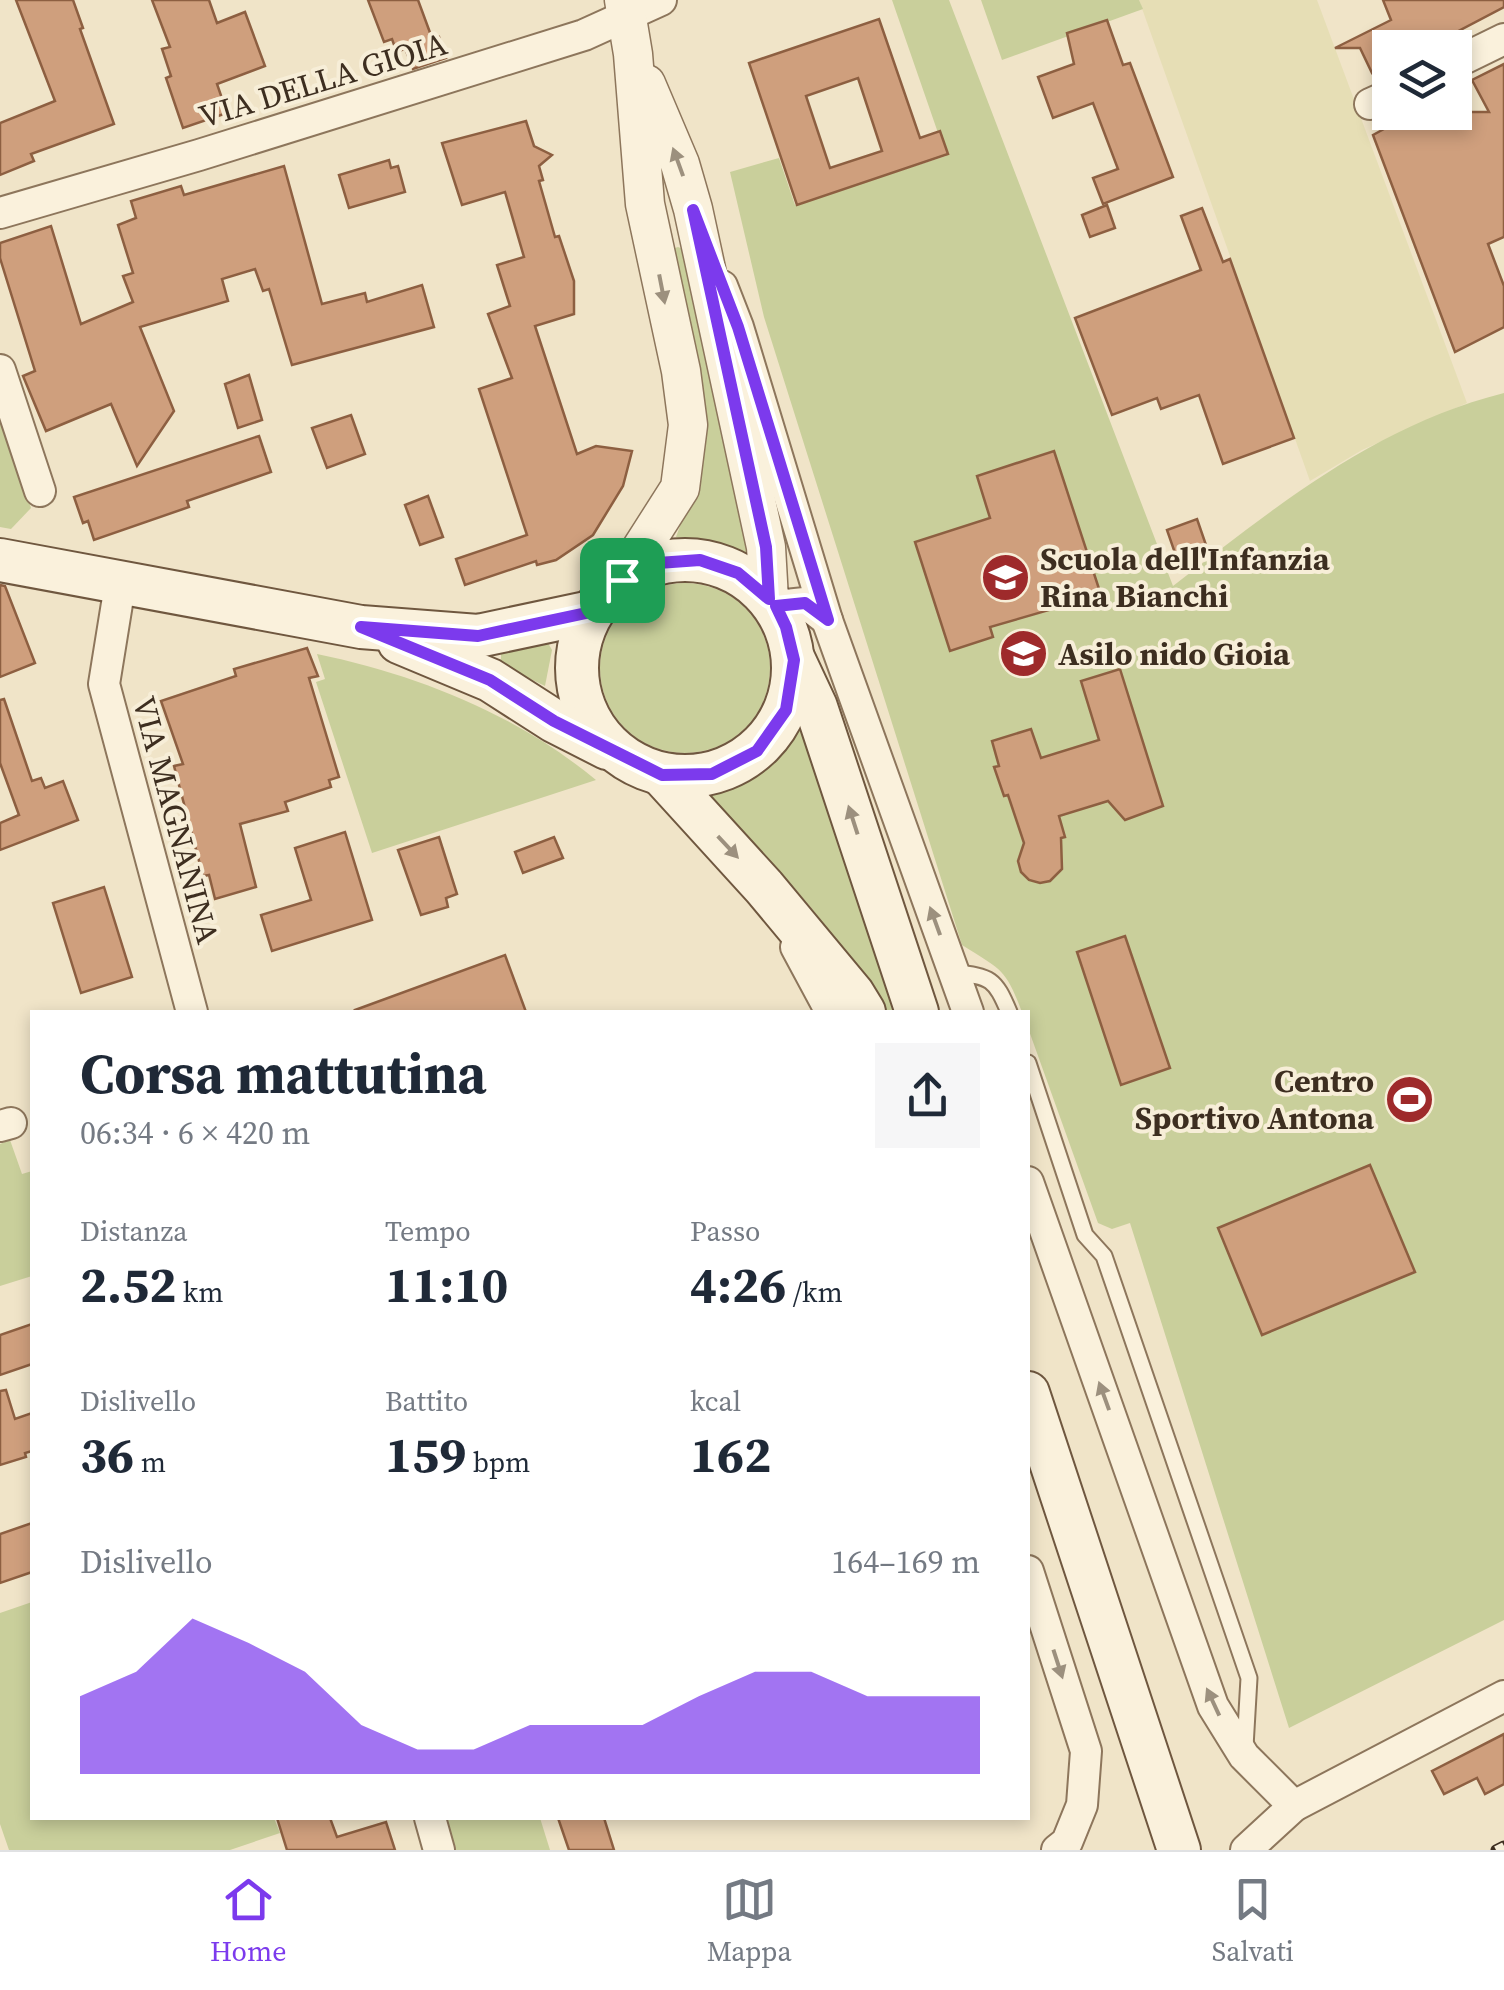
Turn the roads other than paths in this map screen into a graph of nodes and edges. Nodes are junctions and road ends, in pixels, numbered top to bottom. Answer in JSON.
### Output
{"nodes":[{"id":1,"x":638,"y":5,"type":"edge"},
{"id":2,"x":1504,"y":39,"type":"edge"},
{"id":3,"x":634,"y":54,"type":"junction"},
{"id":4,"x":1472,"y":55,"type":"edge"},
{"id":5,"x":693,"y":210,"type":"junction"},
{"id":6,"x":0,"y":212,"type":"edge"},
{"id":7,"x":0,"y":370,"type":"edge"},
{"id":8,"x":40,"y":491,"type":"dead end"},
{"id":9,"x":0,"y":560,"type":"edge"},
{"id":10,"x":622,"y":580,"type":"junction"},
{"id":11,"x":120,"y":585,"type":"junction"},
{"id":12,"x":773,"y":603,"type":"junction"},
{"id":13,"x":591,"y":612,"type":"junction"},
{"id":14,"x":828,"y":620,"type":"junction"},
{"id":15,"x":361,"y":627,"type":"junction"},
{"id":16,"x":794,"y":660,"type":"junction"},
{"id":17,"x":612,"y":751,"type":"junction"},
{"id":18,"x":662,"y":775,"type":"junction"},
{"id":19,"x":764,"y":887,"type":"junction"},
{"id":20,"x":954,"y":973,"type":"junction"},
{"id":21,"x":191,"y":1010,"type":"edge"},
{"id":22,"x":830,"y":1010,"type":"edge"},
{"id":23,"x":863,"y":1010,"type":"edge"},
{"id":24,"x":916,"y":1010,"type":"edge"},
{"id":25,"x":967,"y":1010,"type":"edge"},
{"id":26,"x":1008,"y":1010,"type":"edge"},
{"id":27,"x":1030,"y":1069,"type":"edge"},
{"id":28,"x":1030,"y":1188,"type":"edge"},
{"id":29,"x":1030,"y":1399,"type":"edge"},
{"id":30,"x":1030,"y":1577,"type":"edge"},
{"id":31,"x":1504,"y":1696,"type":"edge"},
{"id":32,"x":1244,"y":1756,"type":"junction"},
{"id":33,"x":1294,"y":1806,"type":"junction"},
{"id":34,"x":431,"y":1820,"type":"edge"},
{"id":35,"x":1173,"y":1834,"type":"edge"},
{"id":36,"x":439,"y":1850,"type":"edge"},
{"id":37,"x":1058,"y":1850,"type":"edge"},
{"id":38,"x":1246,"y":1850,"type":"edge"}],
"edges":[{"from":1,"to":3,"type":"street"},
{"from":1,"to":6,"type":"street","name":"VIA DELLA GIOIA"},
{"from":2,"to":4,"type":"street"},
{"from":5,"to":3,"type":"street","one_way":true},
{"from":3,"to":10,"type":"street","one_way":true},
{"from":5,"to":12,"type":"street"},
{"from":5,"to":14,"type":"street"},
{"from":7,"to":8,"type":"street"},
{"from":9,"to":11,"type":"main road"},
{"from":10,"to":12,"type":"main road"},
{"from":10,"to":13,"type":"main road"},
{"from":11,"to":15,"type":"main road"},
{"from":11,"to":21,"type":"street","name":"VIA MAGNANINA"},
{"from":12,"to":14,"type":"street"},
{"from":12,"to":16,"type":"main road"},
{"from":13,"to":15,"type":"main road"},
{"from":13,"to":17,"type":"main road"},
{"from":20,"to":14,"type":"street","one_way":true},
{"from":15,"to":17,"type":"main road"},
{"from":16,"to":18,"type":"main road"},
{"from":24,"to":16,"type":"main road","one_way":true},
{"from":17,"to":18,"type":"main road"},
{"from":18,"to":19,"type":"main road","one_way":true},
{"from":19,"to":22,"type":"street"},
{"from":19,"to":23,"type":"main road"},
{"from":20,"to":25,"type":"street"},
{"from":20,"to":26,"type":"lane"},
{"from":27,"to":32,"type":"lane"},
{"from":32,"to":28,"type":"street","one_way":true},
{"from":29,"to":35,"type":"main road"},
{"from":30,"to":37,"type":"street","one_way":true},
{"from":31,"to":33,"type":"street"},
{"from":32,"to":33,"type":"street"},
{"from":33,"to":38,"type":"street"},
{"from":34,"to":36,"type":"street"}]}
